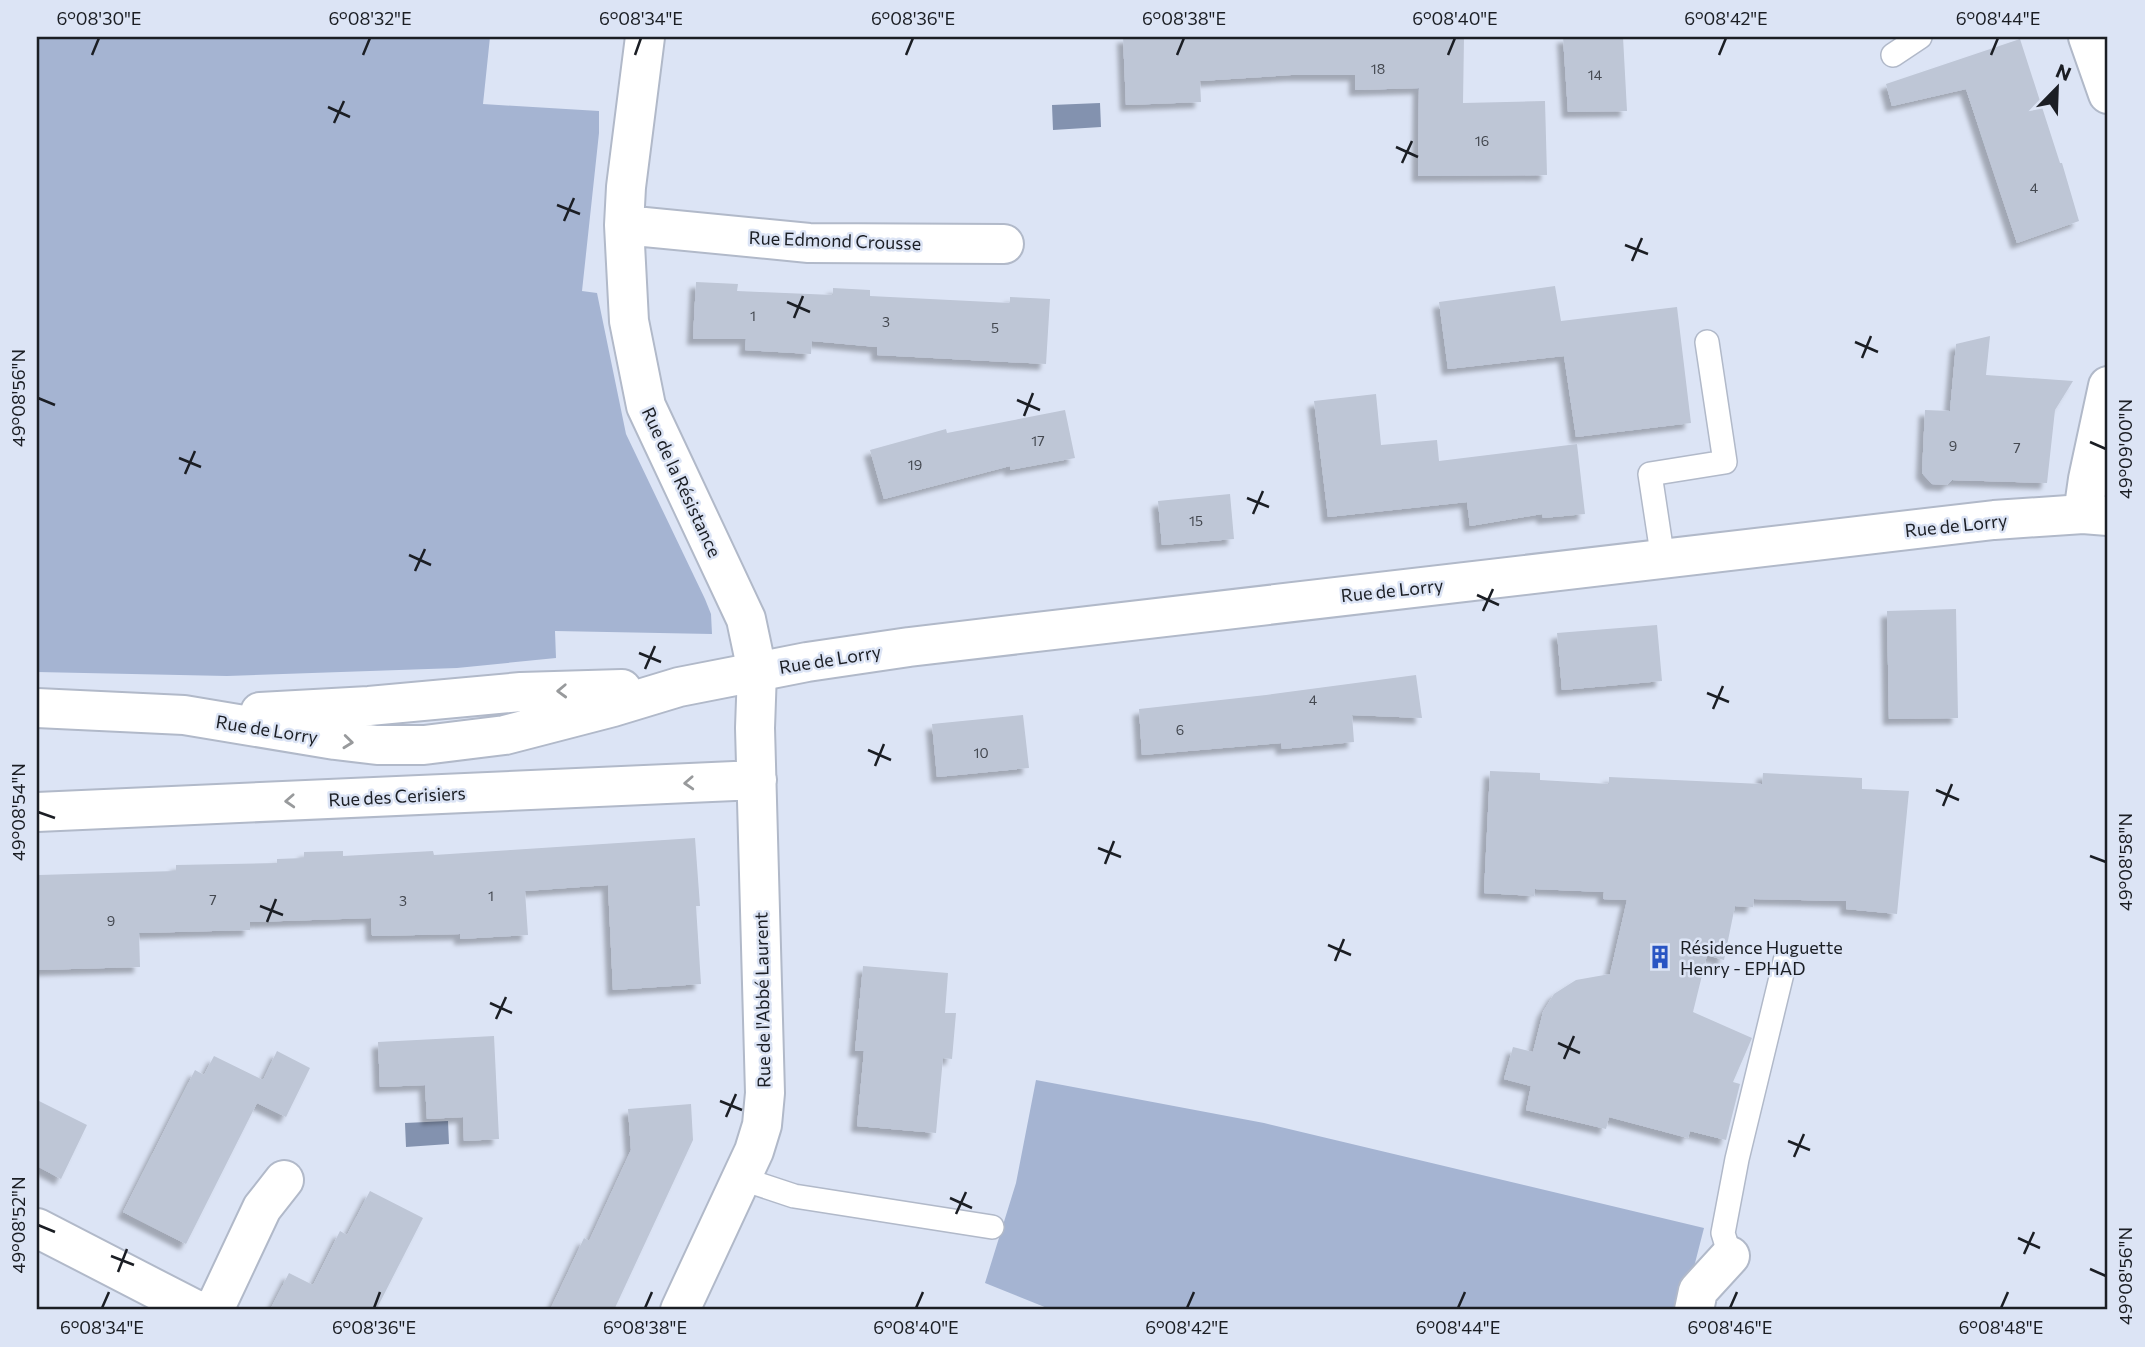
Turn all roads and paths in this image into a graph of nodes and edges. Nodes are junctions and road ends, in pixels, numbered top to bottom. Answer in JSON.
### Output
{"nodes":[{"id":1,"x":645,"y":37,"type":"edge"},
{"id":2,"x":1920,"y":37,"type":"edge"},
{"id":3,"x":2088,"y":37,"type":"edge"},
{"id":4,"x":1893,"y":55,"type":"dead end"},
{"id":5,"x":2108,"y":94,"type":"edge"},
{"id":6,"x":624,"y":225,"type":"junction"},
{"id":7,"x":1004,"y":244,"type":"dead end"},
{"id":8,"x":1707,"y":342,"type":"dead end"},
{"id":9,"x":2108,"y":386,"type":"edge"},
{"id":10,"x":2096,"y":515,"type":"edge"},
{"id":11,"x":1663,"y":560,"type":"junction"},
{"id":12,"x":757,"y":671,"type":"junction"},
{"id":13,"x":37,"y":708,"type":"edge"},
{"id":14,"x":757,"y":780,"type":"junction"},
{"id":15,"x":37,"y":812,"type":"edge"},
{"id":16,"x":1785,"y":961,"type":"dead end"},
{"id":17,"x":743,"y":1179,"type":"junction"},
{"id":18,"x":284,"y":1180,"type":"dead end"},
{"id":19,"x":992,"y":1227,"type":"dead end"},
{"id":20,"x":37,"y":1228,"type":"edge"},
{"id":21,"x":1730,"y":1256,"type":"joint"},
{"id":22,"x":196,"y":1310,"type":"edge"},
{"id":23,"x":214,"y":1310,"type":"edge"},
{"id":24,"x":680,"y":1310,"type":"edge"},
{"id":25,"x":1694,"y":1310,"type":"edge"}],
"edges":[{"from":1,"to":6,"type":"street","name":"Rue de la Résistance"},
{"from":2,"to":4,"type":"lane"},
{"from":3,"to":5,"type":"street"},
{"from":6,"to":7,"type":"street","name":"Rue Edmond Crousse"},
{"from":6,"to":12,"type":"street","name":"Rue de la Résistance"},
{"from":8,"to":11,"type":"lane"},
{"from":9,"to":10,"type":"street"},
{"from":10,"to":11,"type":"street","name":"Rue de Lorry"},
{"from":11,"to":12,"type":"street","name":"Rue de Lorry"},
{"from":12,"to":13,"type":"street","name":"Rue de Lorry"},
{"from":12,"to":14,"type":"street","name":"Rue de l'Abbé Laurent"},
{"from":14,"to":15,"type":"street","name":"Rue des Cerisiers","one_way":true},
{"from":14,"to":17,"type":"street","name":"Rue de l'Abbé Laurent"},
{"from":16,"to":21,"type":"lane"},
{"from":17,"to":19,"type":"lane"},
{"from":17,"to":24,"type":"street","name":"Rue de l'Abbé Laurent"},
{"from":18,"to":23,"type":"street"},
{"from":20,"to":22,"type":"street"},
{"from":21,"to":25,"type":"street"}]}
